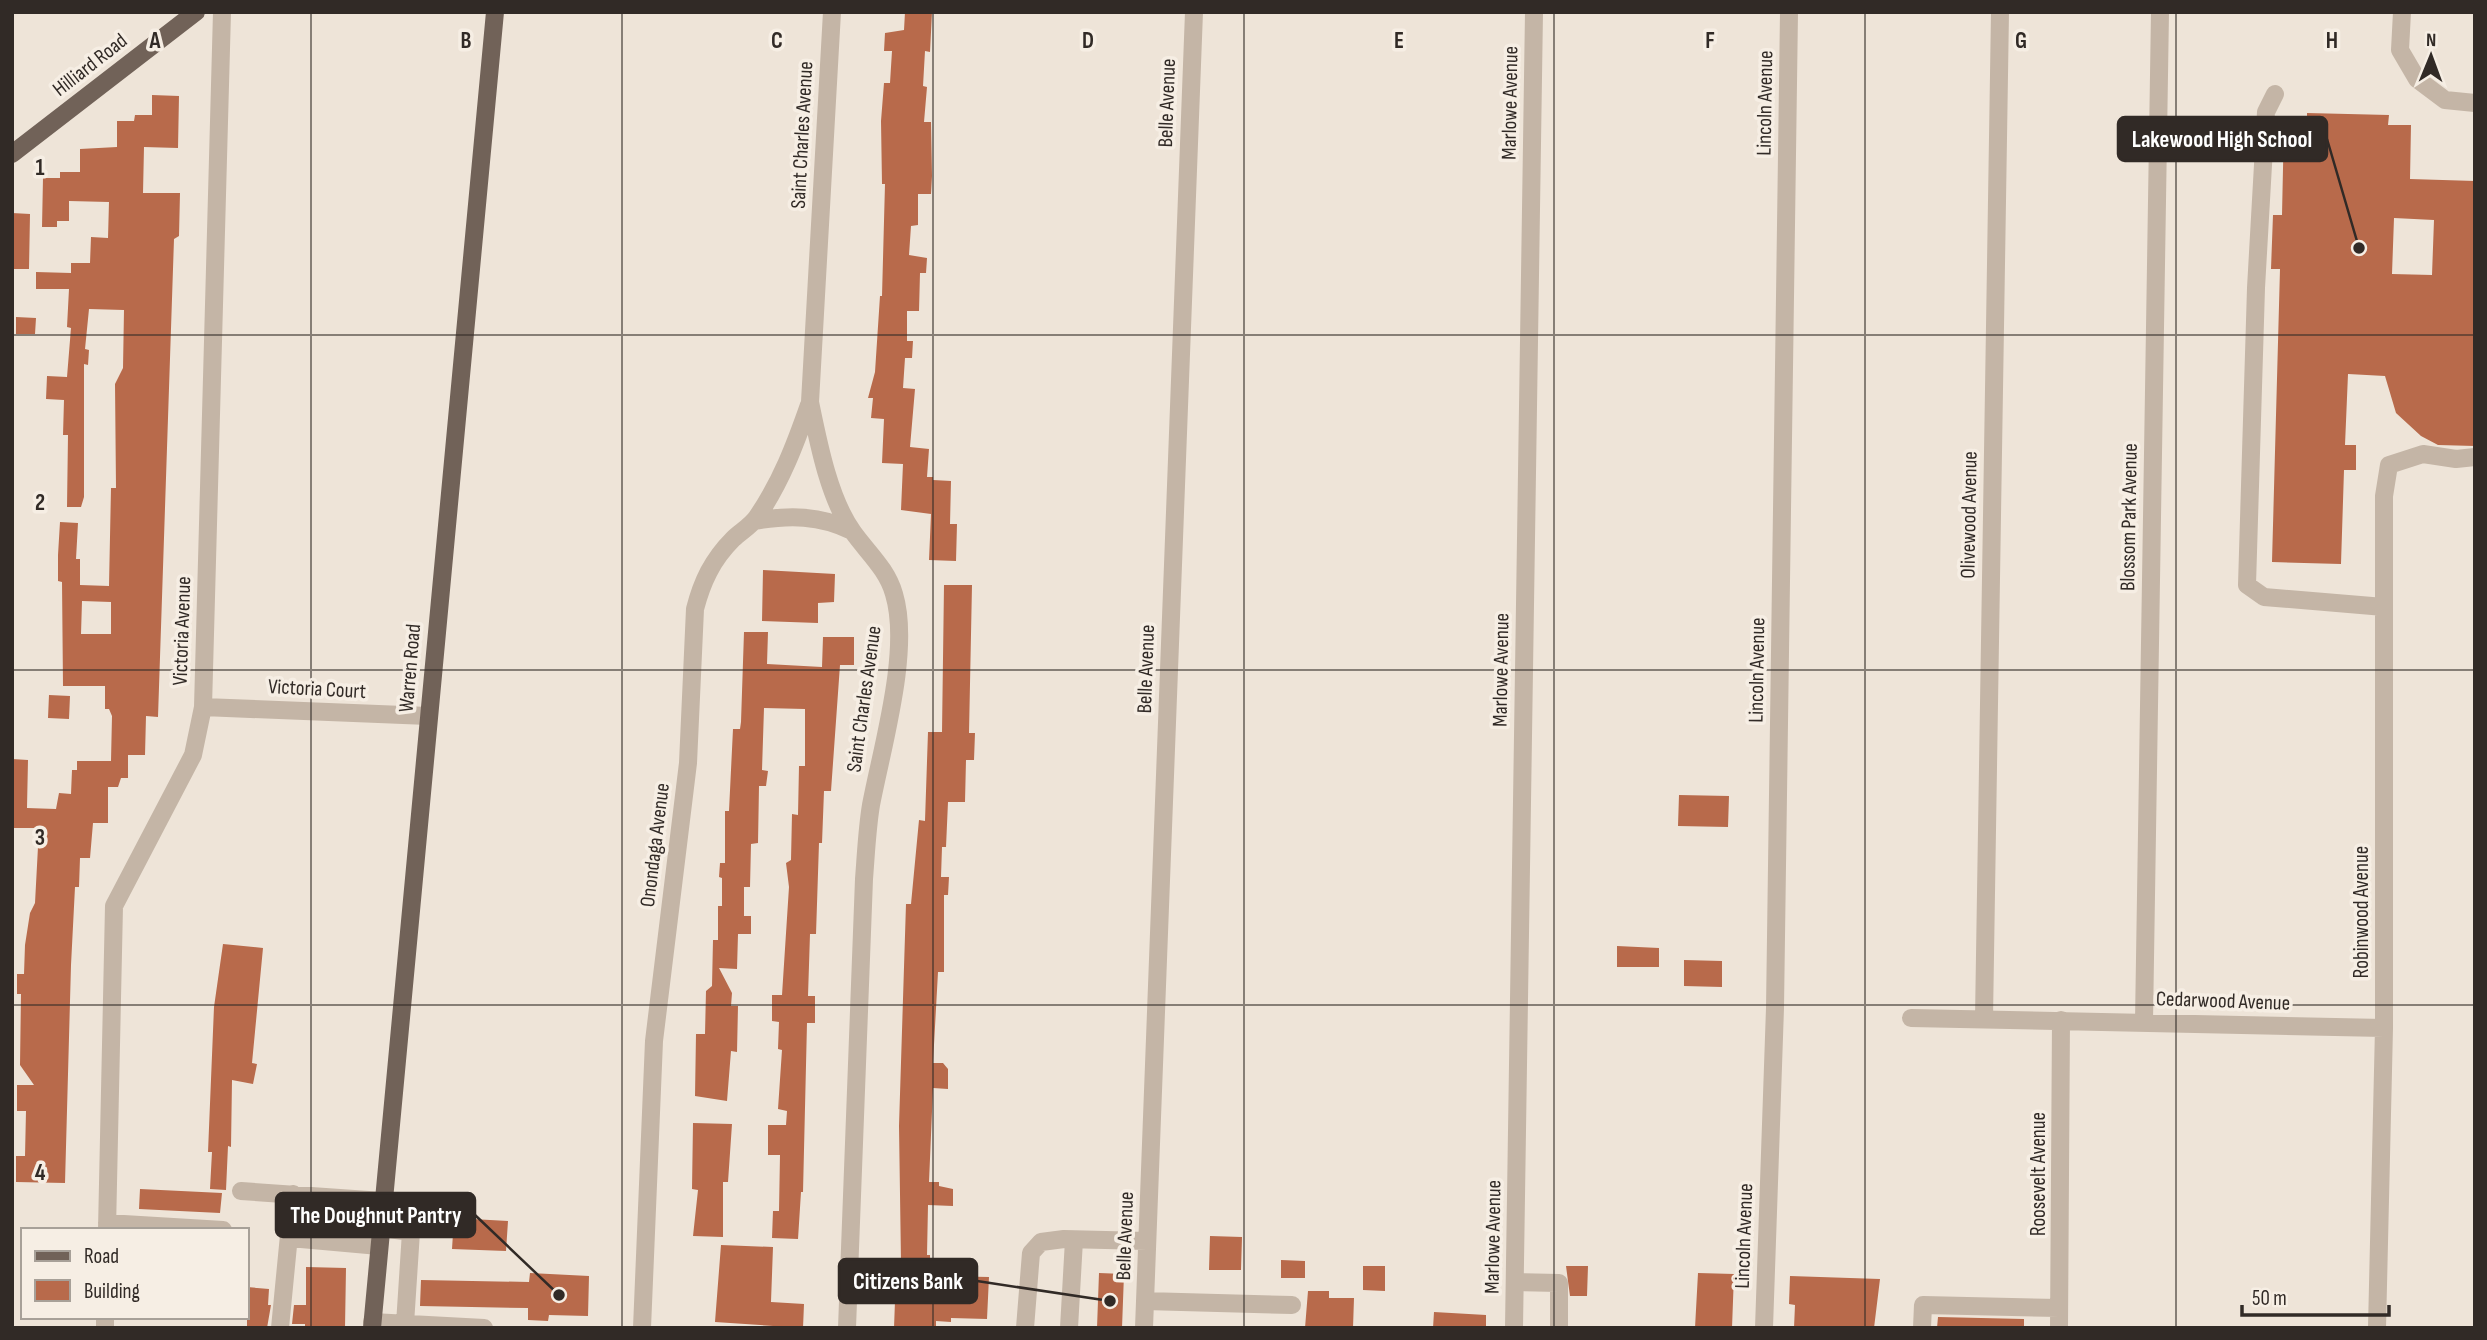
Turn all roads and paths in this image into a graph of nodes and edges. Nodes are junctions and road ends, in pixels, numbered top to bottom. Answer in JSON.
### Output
{"nodes":[{"id":1,"x":196,"y":12,"type":"edge"},
{"id":2,"x":222,"y":12,"type":"edge"},
{"id":3,"x":495,"y":12,"type":"edge"},
{"id":4,"x":832,"y":12,"type":"edge"},
{"id":5,"x":1194,"y":12,"type":"edge"},
{"id":6,"x":1534,"y":12,"type":"edge"},
{"id":7,"x":1789,"y":12,"type":"edge"},
{"id":8,"x":2000,"y":12,"type":"edge"},
{"id":9,"x":2160,"y":12,"type":"edge"},
{"id":10,"x":2402,"y":12,"type":"edge"},
{"id":11,"x":2275,"y":94,"type":"dead end"},
{"id":12,"x":2475,"y":103,"type":"edge"},
{"id":13,"x":12,"y":154,"type":"edge"},
{"id":14,"x":810,"y":402,"type":"junction"},
{"id":15,"x":2475,"y":457,"type":"edge"},
{"id":16,"x":754,"y":522,"type":"junction"},
{"id":17,"x":852,"y":531,"type":"junction"},
{"id":18,"x":2384,"y":607,"type":"junction"},
{"id":19,"x":203,"y":706,"type":"junction"},
{"id":20,"x":428,"y":716,"type":"junction"},
{"id":21,"x":1910,"y":1018,"type":"dead end"},
{"id":22,"x":1984,"y":1019,"type":"junction"},
{"id":23,"x":2061,"y":1020,"type":"junction"},
{"id":24,"x":2144,"y":1022,"type":"junction"},
{"id":25,"x":2384,"y":1028,"type":"junction"},
{"id":26,"x":241,"y":1191,"type":"dead end"},
{"id":27,"x":293,"y":1195,"type":"junction"},
{"id":28,"x":383,"y":1201,"type":"junction"},
{"id":29,"x":107,"y":1226,"type":"edge"},
{"id":30,"x":164,"y":1228,"type":"edge"},
{"id":31,"x":380,"y":1237,"type":"junction"},
{"id":32,"x":290,"y":1238,"type":"junction"},
{"id":33,"x":1074,"y":1240,"type":"junction"},
{"id":34,"x":1147,"y":1241,"type":"junction"},
{"id":35,"x":1515,"y":1282,"type":"junction"},
{"id":36,"x":1145,"y":1301,"type":"junction"},
{"id":37,"x":1292,"y":1305,"type":"dead end"},
{"id":38,"x":2059,"y":1308,"type":"junction"},
{"id":39,"x":372,"y":1325,"type":"edge"},
{"id":40,"x":412,"y":1325,"type":"edge"},
{"id":41,"x":280,"y":1328,"type":"edge"},
{"id":42,"x":484,"y":1328,"type":"edge"},
{"id":43,"x":642,"y":1328,"type":"edge"},
{"id":44,"x":846,"y":1328,"type":"edge"},
{"id":45,"x":1025,"y":1328,"type":"edge"},
{"id":46,"x":1069,"y":1328,"type":"edge"},
{"id":47,"x":1144,"y":1328,"type":"edge"},
{"id":48,"x":1514,"y":1328,"type":"edge"},
{"id":49,"x":1559,"y":1328,"type":"edge"},
{"id":50,"x":1764,"y":1328,"type":"edge"},
{"id":51,"x":1922,"y":1328,"type":"edge"},
{"id":52,"x":2059,"y":1328,"type":"edge"},
{"id":53,"x":2377,"y":1328,"type":"edge"}],
"edges":[{"from":1,"to":13,"type":"main road","name":"Hilliard Road"},
{"from":2,"to":19,"type":"street","name":"Victoria Avenue"},
{"from":3,"to":20,"type":"main road","name":"Warren Road"},
{"from":4,"to":14,"type":"street","name":"Saint Charles Avenue"},
{"from":5,"to":34,"type":"street","name":"Belle Avenue"},
{"from":6,"to":35,"type":"street","name":"Marlowe Avenue"},
{"from":7,"to":50,"type":"street","name":"Lincoln Avenue"},
{"from":8,"to":22,"type":"street","name":"Olivewood Avenue"},
{"from":9,"to":24,"type":"street","name":"Blossom Park Avenue"},
{"from":10,"to":12,"type":"street"},
{"from":11,"to":18,"type":"street"},
{"from":14,"to":16,"type":"street","name":"Onondaga Avenue"},
{"from":14,"to":17,"type":"street","name":"Saint Charles Avenue"},
{"from":15,"to":18,"type":"street","name":"Robinwood Avenue"},
{"from":16,"to":17,"type":"street"},
{"from":16,"to":43,"type":"street","name":"Onondaga Avenue"},
{"from":17,"to":44,"type":"street","name":"Saint Charles Avenue"},
{"from":18,"to":25,"type":"street","name":"Robinwood Avenue"},
{"from":19,"to":20,"type":"street","name":"Victoria Court"},
{"from":19,"to":29,"type":"street","name":"Victoria Avenue"},
{"from":20,"to":28,"type":"main road","name":"Warren Road"},
{"from":21,"to":22,"type":"street"},
{"from":22,"to":23,"type":"street"},
{"from":23,"to":24,"type":"street","name":"Cedarwood Avenue"},
{"from":23,"to":38,"type":"street","name":"Roosevelt Avenue"},
{"from":24,"to":25,"type":"street","name":"Cedarwood Avenue"},
{"from":25,"to":53,"type":"street","name":"Robinwood Avenue"},
{"from":26,"to":27,"type":"street"},
{"from":27,"to":28,"type":"street"},
{"from":27,"to":32,"type":"street"},
{"from":28,"to":31,"type":"main road","name":"Warren Road"},
{"from":29,"to":30,"type":"street"},
{"from":31,"to":32,"type":"street"},
{"from":31,"to":39,"type":"main road","name":"Warren Road"},
{"from":31,"to":40,"type":"street"},
{"from":32,"to":41,"type":"street"},
{"from":33,"to":34,"type":"street"},
{"from":33,"to":45,"type":"street"},
{"from":33,"to":46,"type":"street"},
{"from":34,"to":36,"type":"street","name":"Belle Avenue"},
{"from":35,"to":48,"type":"street","name":"Marlowe Avenue"},
{"from":35,"to":49,"type":"street"},
{"from":36,"to":37,"type":"street"},
{"from":36,"to":47,"type":"street","name":"Belle Avenue"},
{"from":38,"to":51,"type":"street"},
{"from":38,"to":52,"type":"street","name":"Roosevelt Avenue"},
{"from":39,"to":40,"type":"street"},
{"from":40,"to":42,"type":"street"}]}
